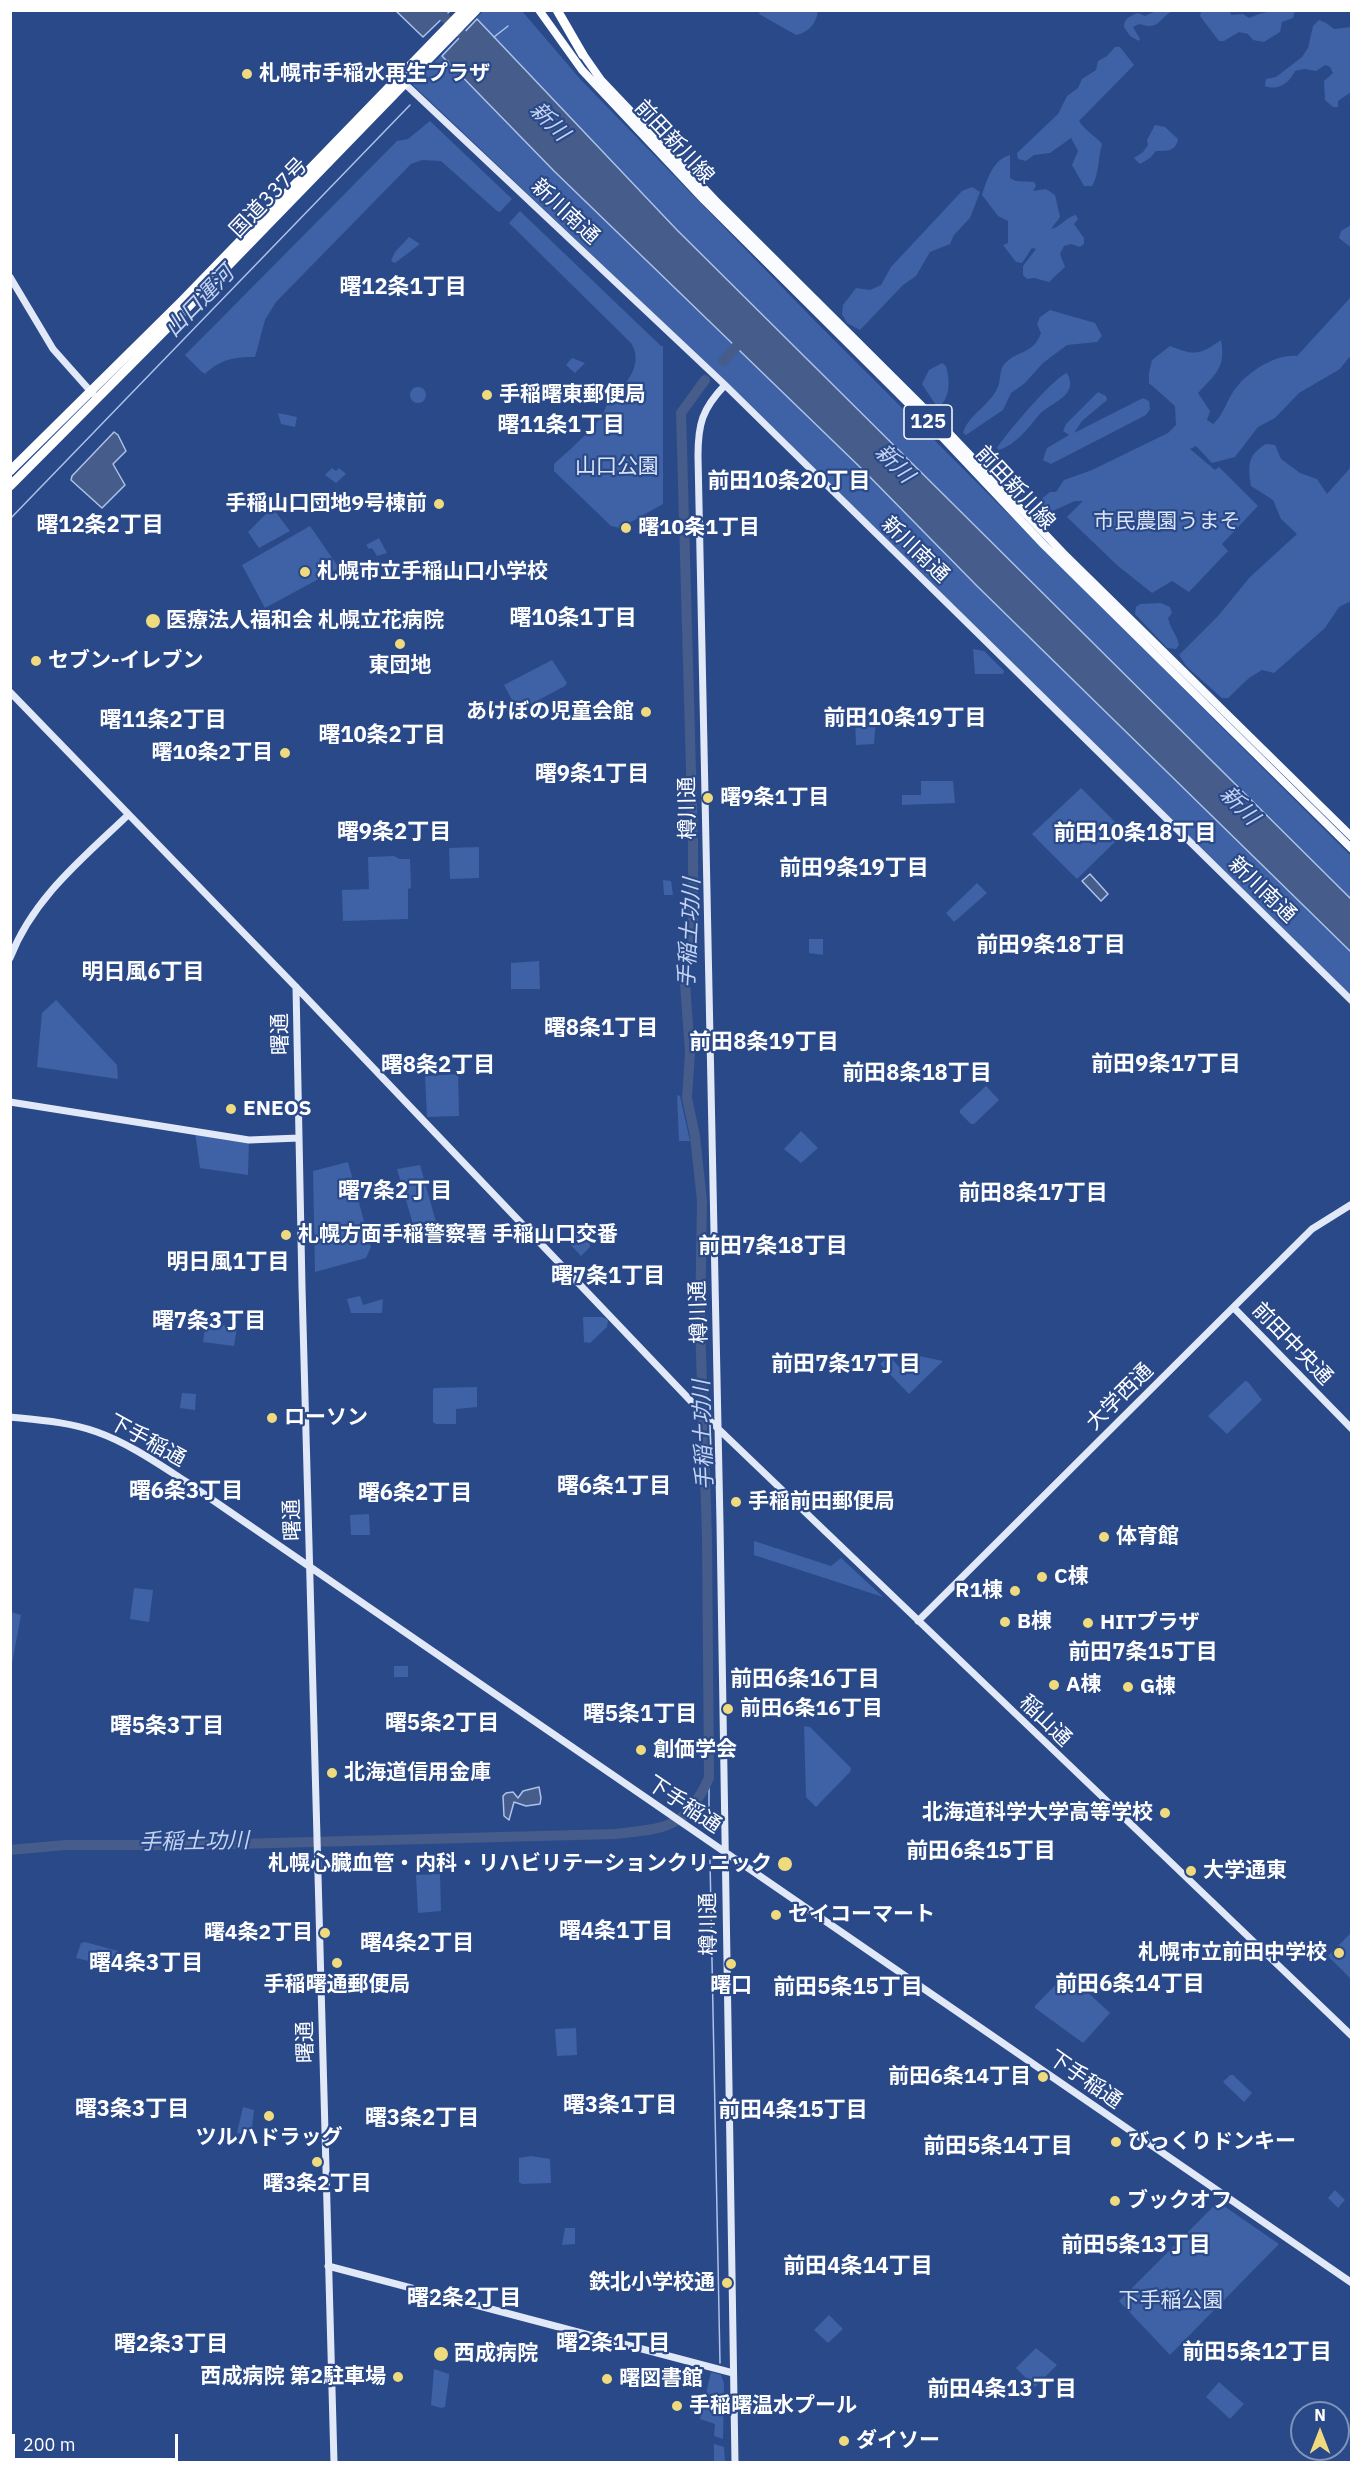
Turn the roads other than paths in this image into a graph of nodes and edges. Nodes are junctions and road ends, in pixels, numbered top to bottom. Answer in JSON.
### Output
{"nodes":[{"id":1,"x":464,"y":10,"type":"edge"},
{"id":2,"x":476,"y":10,"type":"edge"},
{"id":3,"x":539,"y":10,"type":"edge"},
{"id":4,"x":551,"y":10,"type":"edge"},
{"id":5,"x":557,"y":10,"type":"edge"},
{"id":6,"x":583,"y":56,"type":"junction"},
{"id":7,"x":424,"y":58,"type":"junction"},
{"id":8,"x":402,"y":81,"type":"junction"},
{"id":9,"x":707,"y":198,"type":"junction"},
{"id":10,"x":10,"y":277,"type":"edge"},
{"id":11,"x":725,"y":385,"type":"junction"},
{"id":12,"x":94,"y":395,"type":"junction"},
{"id":13,"x":10,"y":471,"type":"edge"},
{"id":14,"x":10,"y":486,"type":"edge"},
{"id":15,"x":10,"y":692,"type":"edge"},
{"id":16,"x":128,"y":815,"type":"junction"},
{"id":17,"x":1352,"y":837,"type":"edge"},
{"id":18,"x":1352,"y":849,"type":"edge"},
{"id":19,"x":10,"y":958,"type":"edge"},
{"id":20,"x":296,"y":987,"type":"junction"},
{"id":21,"x":1352,"y":1001,"type":"edge"},
{"id":22,"x":10,"y":1102,"type":"edge"},
{"id":23,"x":299,"y":1138,"type":"junction"},
{"id":24,"x":1352,"y":1204,"type":"edge"},
{"id":25,"x":1234,"y":1308,"type":"junction"},
{"id":26,"x":10,"y":1416,"type":"edge"},
{"id":27,"x":717,"y":1427,"type":"junction"},
{"id":28,"x":1352,"y":1429,"type":"edge"},
{"id":29,"x":310,"y":1567,"type":"junction"},
{"id":30,"x":918,"y":1621,"type":"junction"},
{"id":31,"x":726,"y":1852,"type":"junction"},
{"id":32,"x":1352,"y":2036,"type":"edge"},
{"id":33,"x":328,"y":2266,"type":"junction"},
{"id":34,"x":1352,"y":2283,"type":"edge"},
{"id":35,"x":733,"y":2373,"type":"junction"},
{"id":36,"x":334,"y":2463,"type":"edge"},
{"id":37,"x":735,"y":2463,"type":"edge"}],
"edges":[{"from":1,"to":7,"type":"highway","name":"国道337号"},
{"from":2,"to":7,"type":"highway","name":"国道337号"},
{"from":3,"to":9,"type":"main road","name":"前田新川線","number":"125"},
{"from":4,"to":6,"type":"main road","name":"前田新川線","number":"125"},
{"from":5,"to":6,"type":"highway"},
{"from":6,"to":9,"type":"main road","name":"前田新川線","number":"125"},
{"from":7,"to":8,"type":"highway","name":"国道337号"},
{"from":8,"to":11,"type":"street","name":"新川南通"},
{"from":8,"to":12,"type":"highway","name":"国道337号"},
{"from":9,"to":17,"type":"main road","name":"前田新川線","number":"125"},
{"from":9,"to":18,"type":"main road","name":"前田新川線","number":"125"},
{"from":10,"to":12,"type":"street"},
{"from":11,"to":21,"type":"street","name":"新川南通"},
{"from":11,"to":27,"type":"street","name":"樽川通"},
{"from":12,"to":13,"type":"highway","name":"国道337号"},
{"from":12,"to":14,"type":"highway","name":"国道337号"},
{"from":15,"to":16,"type":"street","name":"曙通"},
{"from":16,"to":19,"type":"street"},
{"from":16,"to":20,"type":"street","name":"曙通"},
{"from":20,"to":23,"type":"street","name":"曙通"},
{"from":20,"to":27,"type":"street","name":"稲山通"},
{"from":22,"to":23,"type":"street"},
{"from":23,"to":29,"type":"street","name":"曙通"},
{"from":24,"to":25,"type":"street","name":"大学西通"},
{"from":25,"to":28,"type":"street","name":"前田中央通"},
{"from":25,"to":30,"type":"street","name":"大学西通"},
{"from":26,"to":29,"type":"street","name":"下手稲通"},
{"from":27,"to":30,"type":"street","name":"稲山通"},
{"from":27,"to":31,"type":"street","name":"樽川通"},
{"from":29,"to":31,"type":"street","name":"下手稲通"},
{"from":29,"to":33,"type":"street","name":"曙通"},
{"from":30,"to":32,"type":"street","name":"稲山通"},
{"from":31,"to":34,"type":"street","name":"下手稲通"},
{"from":31,"to":35,"type":"street","name":"樽川通"},
{"from":33,"to":35,"type":"street"},
{"from":33,"to":36,"type":"street","name":"曙通"},
{"from":35,"to":37,"type":"street","name":"樽川通"}]}
